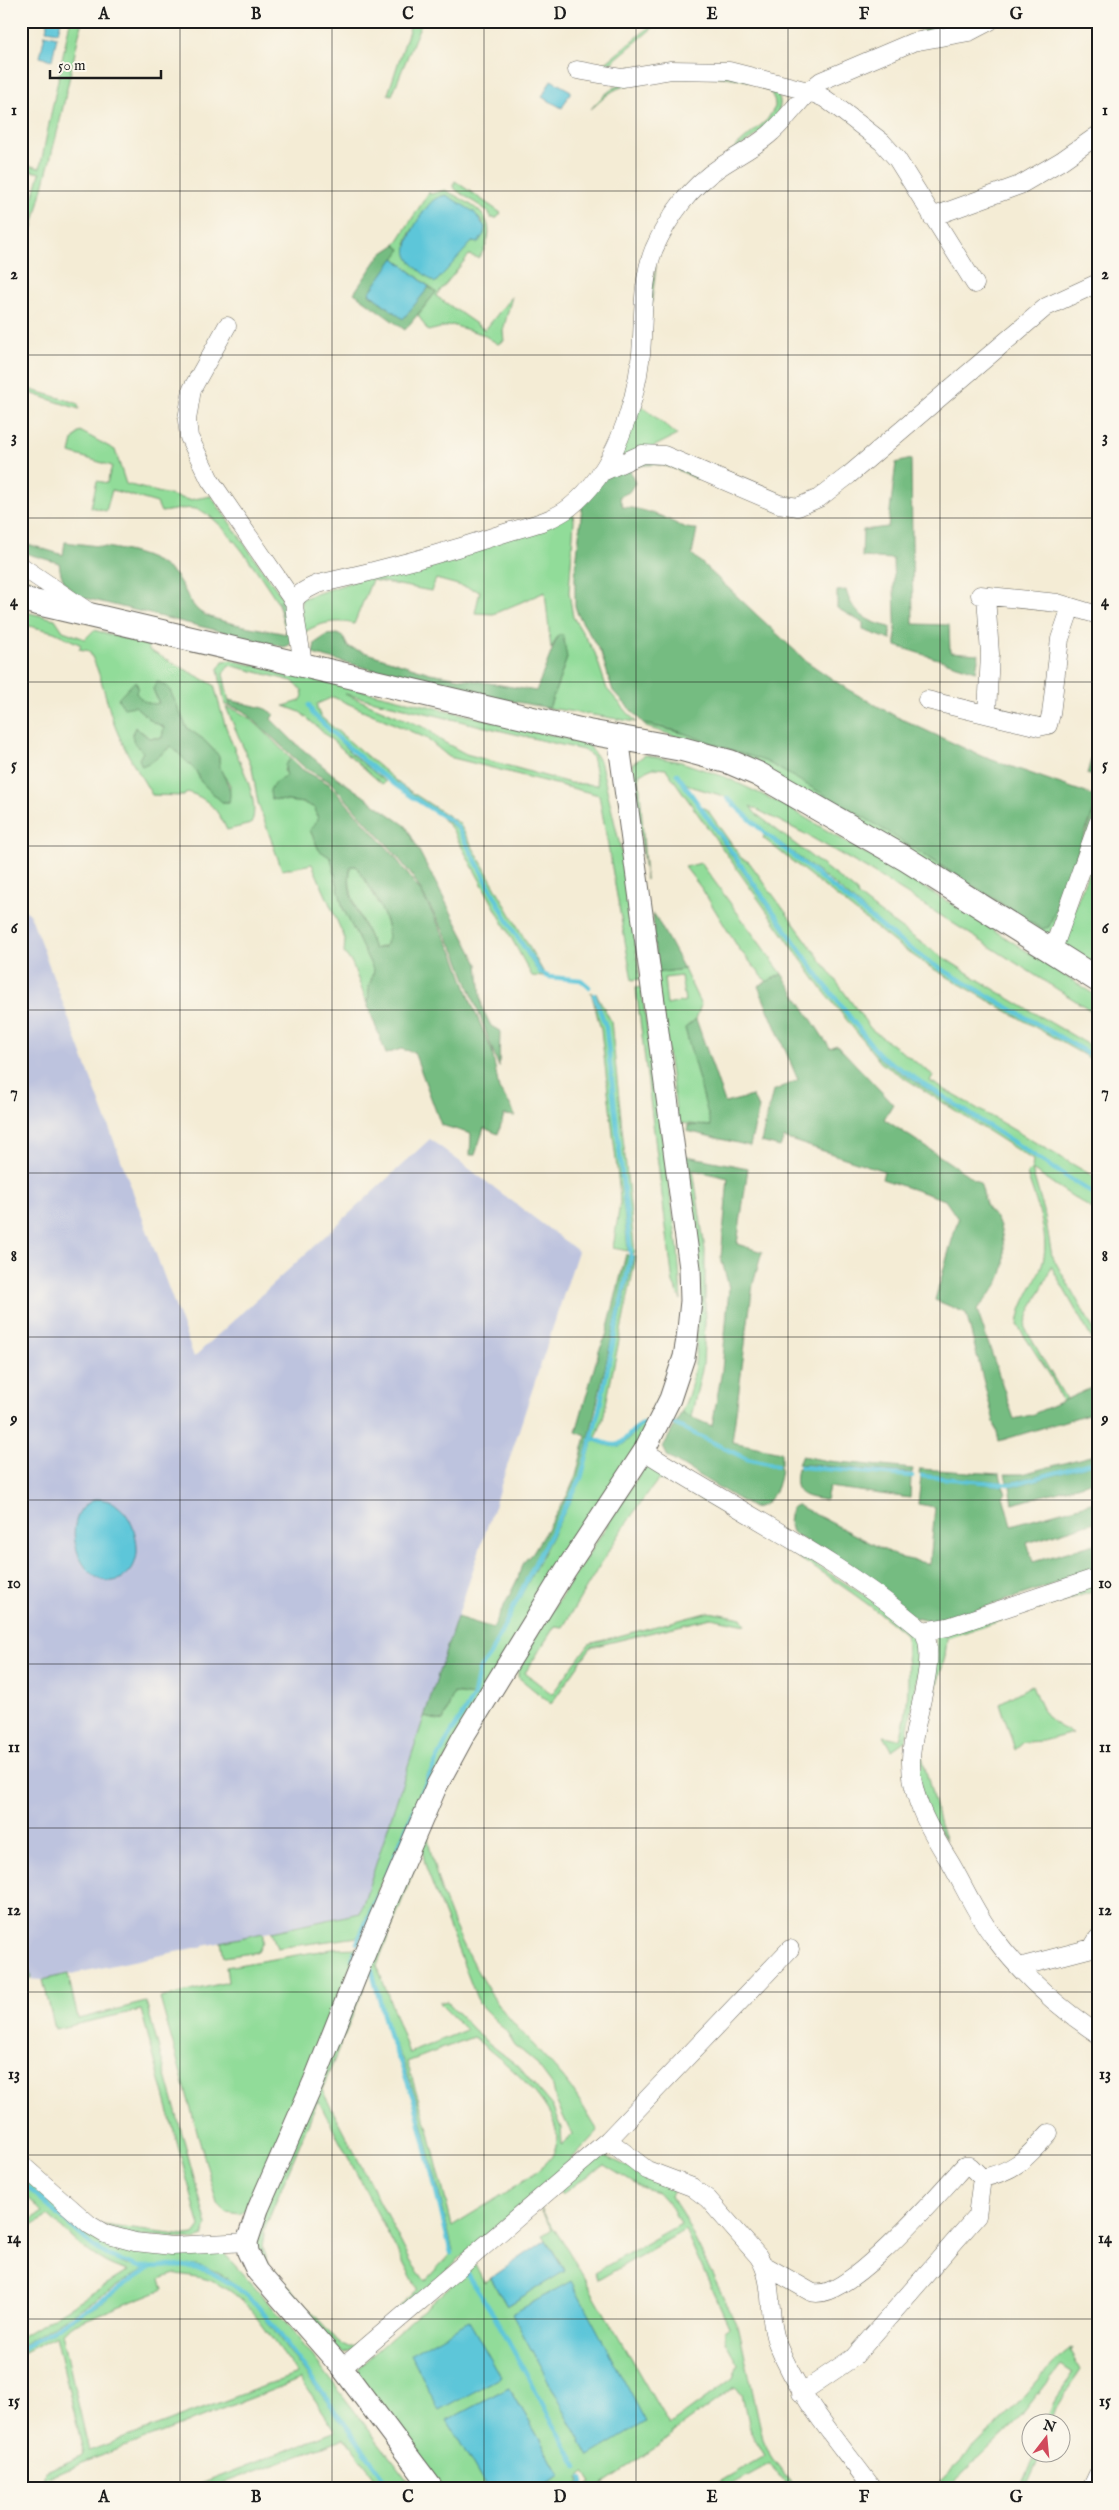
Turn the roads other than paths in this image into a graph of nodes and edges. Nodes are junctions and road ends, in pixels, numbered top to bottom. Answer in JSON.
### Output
{"nodes":[{"id":1,"x":990,"y":21,"type":"edge"},
{"id":2,"x":577,"y":70,"type":"dead end"},
{"id":3,"x":808,"y":91,"type":"junction"},
{"id":4,"x":1098,"y":135,"type":"edge"},
{"id":5,"x":932,"y":217,"type":"junction"},
{"id":6,"x":1098,"y":283,"type":"edge"},
{"id":7,"x":975,"y":284,"type":"dead end"},
{"id":8,"x":227,"y":326,"type":"dead end"},
{"id":9,"x":600,"y":473,"type":"junction"},
{"id":10,"x":21,"y":566,"type":"edge"},
{"id":11,"x":21,"y":598,"type":"edge"},
{"id":12,"x":294,"y":602,"type":"junction"},
{"id":13,"x":1072,"y":607,"type":"junction"},
{"id":14,"x":1098,"y":615,"type":"edge"},
{"id":15,"x":95,"y":616,"type":"junction"},
{"id":16,"x":303,"y":664,"type":"junction"},
{"id":17,"x":927,"y":700,"type":"dead end"},
{"id":18,"x":987,"y":712,"type":"junction"},
{"id":19,"x":618,"y":737,"type":"junction"},
{"id":20,"x":1098,"y":823,"type":"edge"},
{"id":21,"x":1052,"y":952,"type":"junction"},
{"id":22,"x":1098,"y":980,"type":"edge"},
{"id":23,"x":644,"y":1451,"type":"junction"},
{"id":24,"x":1098,"y":1578,"type":"edge"},
{"id":25,"x":923,"y":1631,"type":"junction"},
{"id":26,"x":1098,"y":1938,"type":"edge"},
{"id":27,"x":790,"y":1949,"type":"dead end"},
{"id":28,"x":1019,"y":1967,"type":"junction"},
{"id":29,"x":1098,"y":2034,"type":"edge"},
{"id":30,"x":1050,"y":2133,"type":"dead end"},
{"id":31,"x":608,"y":2140,"type":"junction"},
{"id":32,"x":21,"y":2164,"type":"edge"},
{"id":33,"x":982,"y":2178,"type":"junction"},
{"id":34,"x":247,"y":2242,"type":"junction"},
{"id":35,"x":764,"y":2265,"type":"junction"},
{"id":36,"x":342,"y":2368,"type":"junction"},
{"id":37,"x":801,"y":2393,"type":"junction"},
{"id":38,"x":1098,"y":2474,"type":"edge"},
{"id":39,"x":433,"y":2489,"type":"edge"},
{"id":40,"x":873,"y":2489,"type":"edge"},
{"id":41,"x":1091,"y":2489,"type":"edge"}],
"edges":[{"from":1,"to":3,"type":"street"},
{"from":2,"to":3,"type":"street"},
{"from":3,"to":5,"type":"street"},
{"from":3,"to":9,"type":"street"},
{"from":4,"to":5,"type":"street"},
{"from":5,"to":7,"type":"street"},
{"from":6,"to":9,"type":"street"},
{"from":8,"to":12,"type":"street"},
{"from":9,"to":12,"type":"street"},
{"from":10,"to":15,"type":"street"},
{"from":11,"to":15,"type":"main road"},
{"from":12,"to":16,"type":"street"},
{"from":13,"to":14,"type":"street"},
{"from":13,"to":18,"type":"street"},
{"from":13,"to":18,"type":"street"},
{"from":15,"to":16,"type":"main road"},
{"from":16,"to":19,"type":"main road"},
{"from":17,"to":18,"type":"street"},
{"from":19,"to":21,"type":"main road"},
{"from":19,"to":23,"type":"street"},
{"from":20,"to":21,"type":"street"},
{"from":21,"to":22,"type":"main road"},
{"from":23,"to":25,"type":"street"},
{"from":23,"to":34,"type":"street"},
{"from":24,"to":25,"type":"street"},
{"from":25,"to":28,"type":"street"},
{"from":26,"to":28,"type":"street"},
{"from":27,"to":31,"type":"street"},
{"from":28,"to":29,"type":"street"},
{"from":30,"to":33,"type":"street"},
{"from":31,"to":35,"type":"street"},
{"from":31,"to":36,"type":"street"},
{"from":32,"to":34,"type":"street"},
{"from":33,"to":35,"type":"street"},
{"from":33,"to":37,"type":"street"},
{"from":34,"to":36,"type":"street"},
{"from":35,"to":37,"type":"street"},
{"from":36,"to":39,"type":"street"},
{"from":37,"to":40,"type":"street"},
{"from":38,"to":41,"type":"street"}]}
